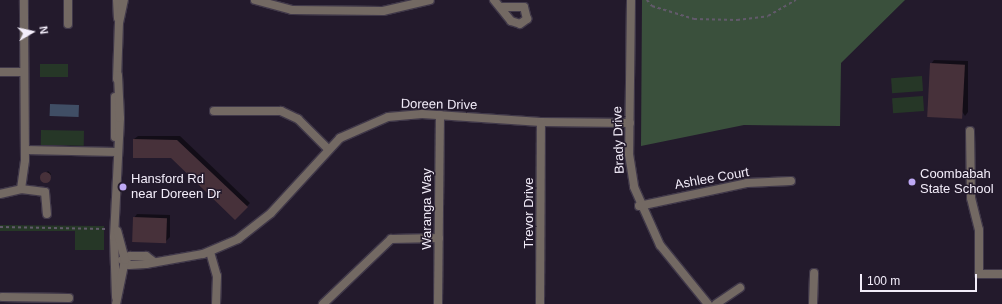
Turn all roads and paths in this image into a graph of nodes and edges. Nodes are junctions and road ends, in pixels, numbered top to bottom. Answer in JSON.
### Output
{"nodes":[{"id":1,"x":24,"y":0,"type":"edge"},
{"id":2,"x":68,"y":0,"type":"edge"},
{"id":3,"x":116,"y":0,"type":"edge"},
{"id":4,"x":124,"y":0,"type":"edge"},
{"id":5,"x":256,"y":0,"type":"edge"},
{"id":6,"x":430,"y":0,"type":"edge"},
{"id":7,"x":494,"y":0,"type":"edge"},
{"id":8,"x":631,"y":0,"type":"edge"},
{"id":9,"x":647,"y":0,"type":"edge"},
{"id":10,"x":796,"y":0,"type":"edge"},
{"id":11,"x":501,"y":7,"type":"dead end"},
{"id":12,"x":119,"y":23,"type":"junction"},
{"id":13,"x":68,"y":24,"type":"dead end"},
{"id":14,"x":0,"y":72,"type":"edge"},
{"id":15,"x":24,"y":72,"type":"junction"},
{"id":16,"x":214,"y":111,"type":"dead end"},
{"id":17,"x":440,"y":115,"type":"junction"},
{"id":18,"x":541,"y":122,"type":"junction"},
{"id":19,"x":630,"y":123,"type":"junction"},
{"id":20,"x":970,"y":131,"type":"dead end"},
{"id":21,"x":328,"y":149,"type":"junction"},
{"id":22,"x":25,"y":150,"type":"junction"},
{"id":23,"x":118,"y":152,"type":"junction"},
{"id":24,"x":790,"y":181,"type":"dead end"},
{"id":25,"x":21,"y":189,"type":"junction"},
{"id":26,"x":0,"y":194,"type":"edge"},
{"id":27,"x":639,"y":206,"type":"junction"},
{"id":28,"x":47,"y":214,"type":"dead end"},
{"id":29,"x":0,"y":227,"type":"edge"},
{"id":30,"x":116,"y":229,"type":"junction"},
{"id":31,"x":439,"y":238,"type":"junction"},
{"id":32,"x":210,"y":252,"type":"junction"},
{"id":33,"x":121,"y":260,"type":"junction"},
{"id":34,"x":814,"y":273,"type":"dead end"},
{"id":35,"x":1002,"y":274,"type":"edge"},
{"id":36,"x":740,"y":288,"type":"dead end"},
{"id":37,"x":2,"y":297,"type":"dead end"},
{"id":38,"x":69,"y":298,"type":"dead end"},
{"id":39,"x":21,"y":301,"type":"edge"},
{"id":40,"x":49,"y":301,"type":"edge"},
{"id":41,"x":116,"y":301,"type":"edge"},
{"id":42,"x":216,"y":304,"type":"edge"},
{"id":43,"x":322,"y":304,"type":"edge"},
{"id":44,"x":438,"y":304,"type":"edge"},
{"id":45,"x":540,"y":304,"type":"edge"},
{"id":46,"x":708,"y":304,"type":"edge"},
{"id":47,"x":716,"y":304,"type":"edge"},
{"id":48,"x":813,"y":304,"type":"edge"}],
"edges":[{"from":1,"to":15,"type":"street"},
{"from":2,"to":13,"type":"street"},
{"from":3,"to":12,"type":"street"},
{"from":4,"to":12,"type":"street"},
{"from":5,"to":6,"type":"street"},
{"from":7,"to":11,"type":"street"},
{"from":8,"to":19,"type":"street","name":"Brady Drive"},
{"from":9,"to":10,"type":"path"},
{"from":12,"to":23,"type":"street"},
{"from":14,"to":15,"type":"street"},
{"from":15,"to":22,"type":"street"},
{"from":16,"to":21,"type":"street"},
{"from":17,"to":18,"type":"street","name":"Doreen Drive"},
{"from":17,"to":21,"type":"street","name":"Doreen Drive"},
{"from":17,"to":31,"type":"street","name":"Waranga Way"},
{"from":18,"to":19,"type":"street","name":"Doreen Drive"},
{"from":18,"to":45,"type":"street","name":"Trevor Drive"},
{"from":19,"to":27,"type":"street","name":"Brady Drive"},
{"from":20,"to":35,"type":"street"},
{"from":21,"to":32,"type":"street","name":"Doreen Drive"},
{"from":22,"to":23,"type":"street"},
{"from":22,"to":25,"type":"street"},
{"from":23,"to":30,"type":"street"},
{"from":24,"to":27,"type":"street","name":"Ashlee Court"},
{"from":25,"to":26,"type":"street"},
{"from":25,"to":28,"type":"street"},
{"from":27,"to":46,"type":"street","name":"Brady Drive"},
{"from":29,"to":30,"type":"path"},
{"from":30,"to":33,"type":"street"},
{"from":31,"to":43,"type":"street"},
{"from":31,"to":44,"type":"street","name":"Waranga Way"},
{"from":32,"to":33,"type":"street","name":"Doreen Drive"},
{"from":32,"to":42,"type":"street"},
{"from":33,"to":41,"type":"street"},
{"from":34,"to":48,"type":"street"},
{"from":36,"to":47,"type":"street"},
{"from":37,"to":39,"type":"street"},
{"from":38,"to":40,"type":"street"},
{"from":39,"to":40,"type":"street"}]}
